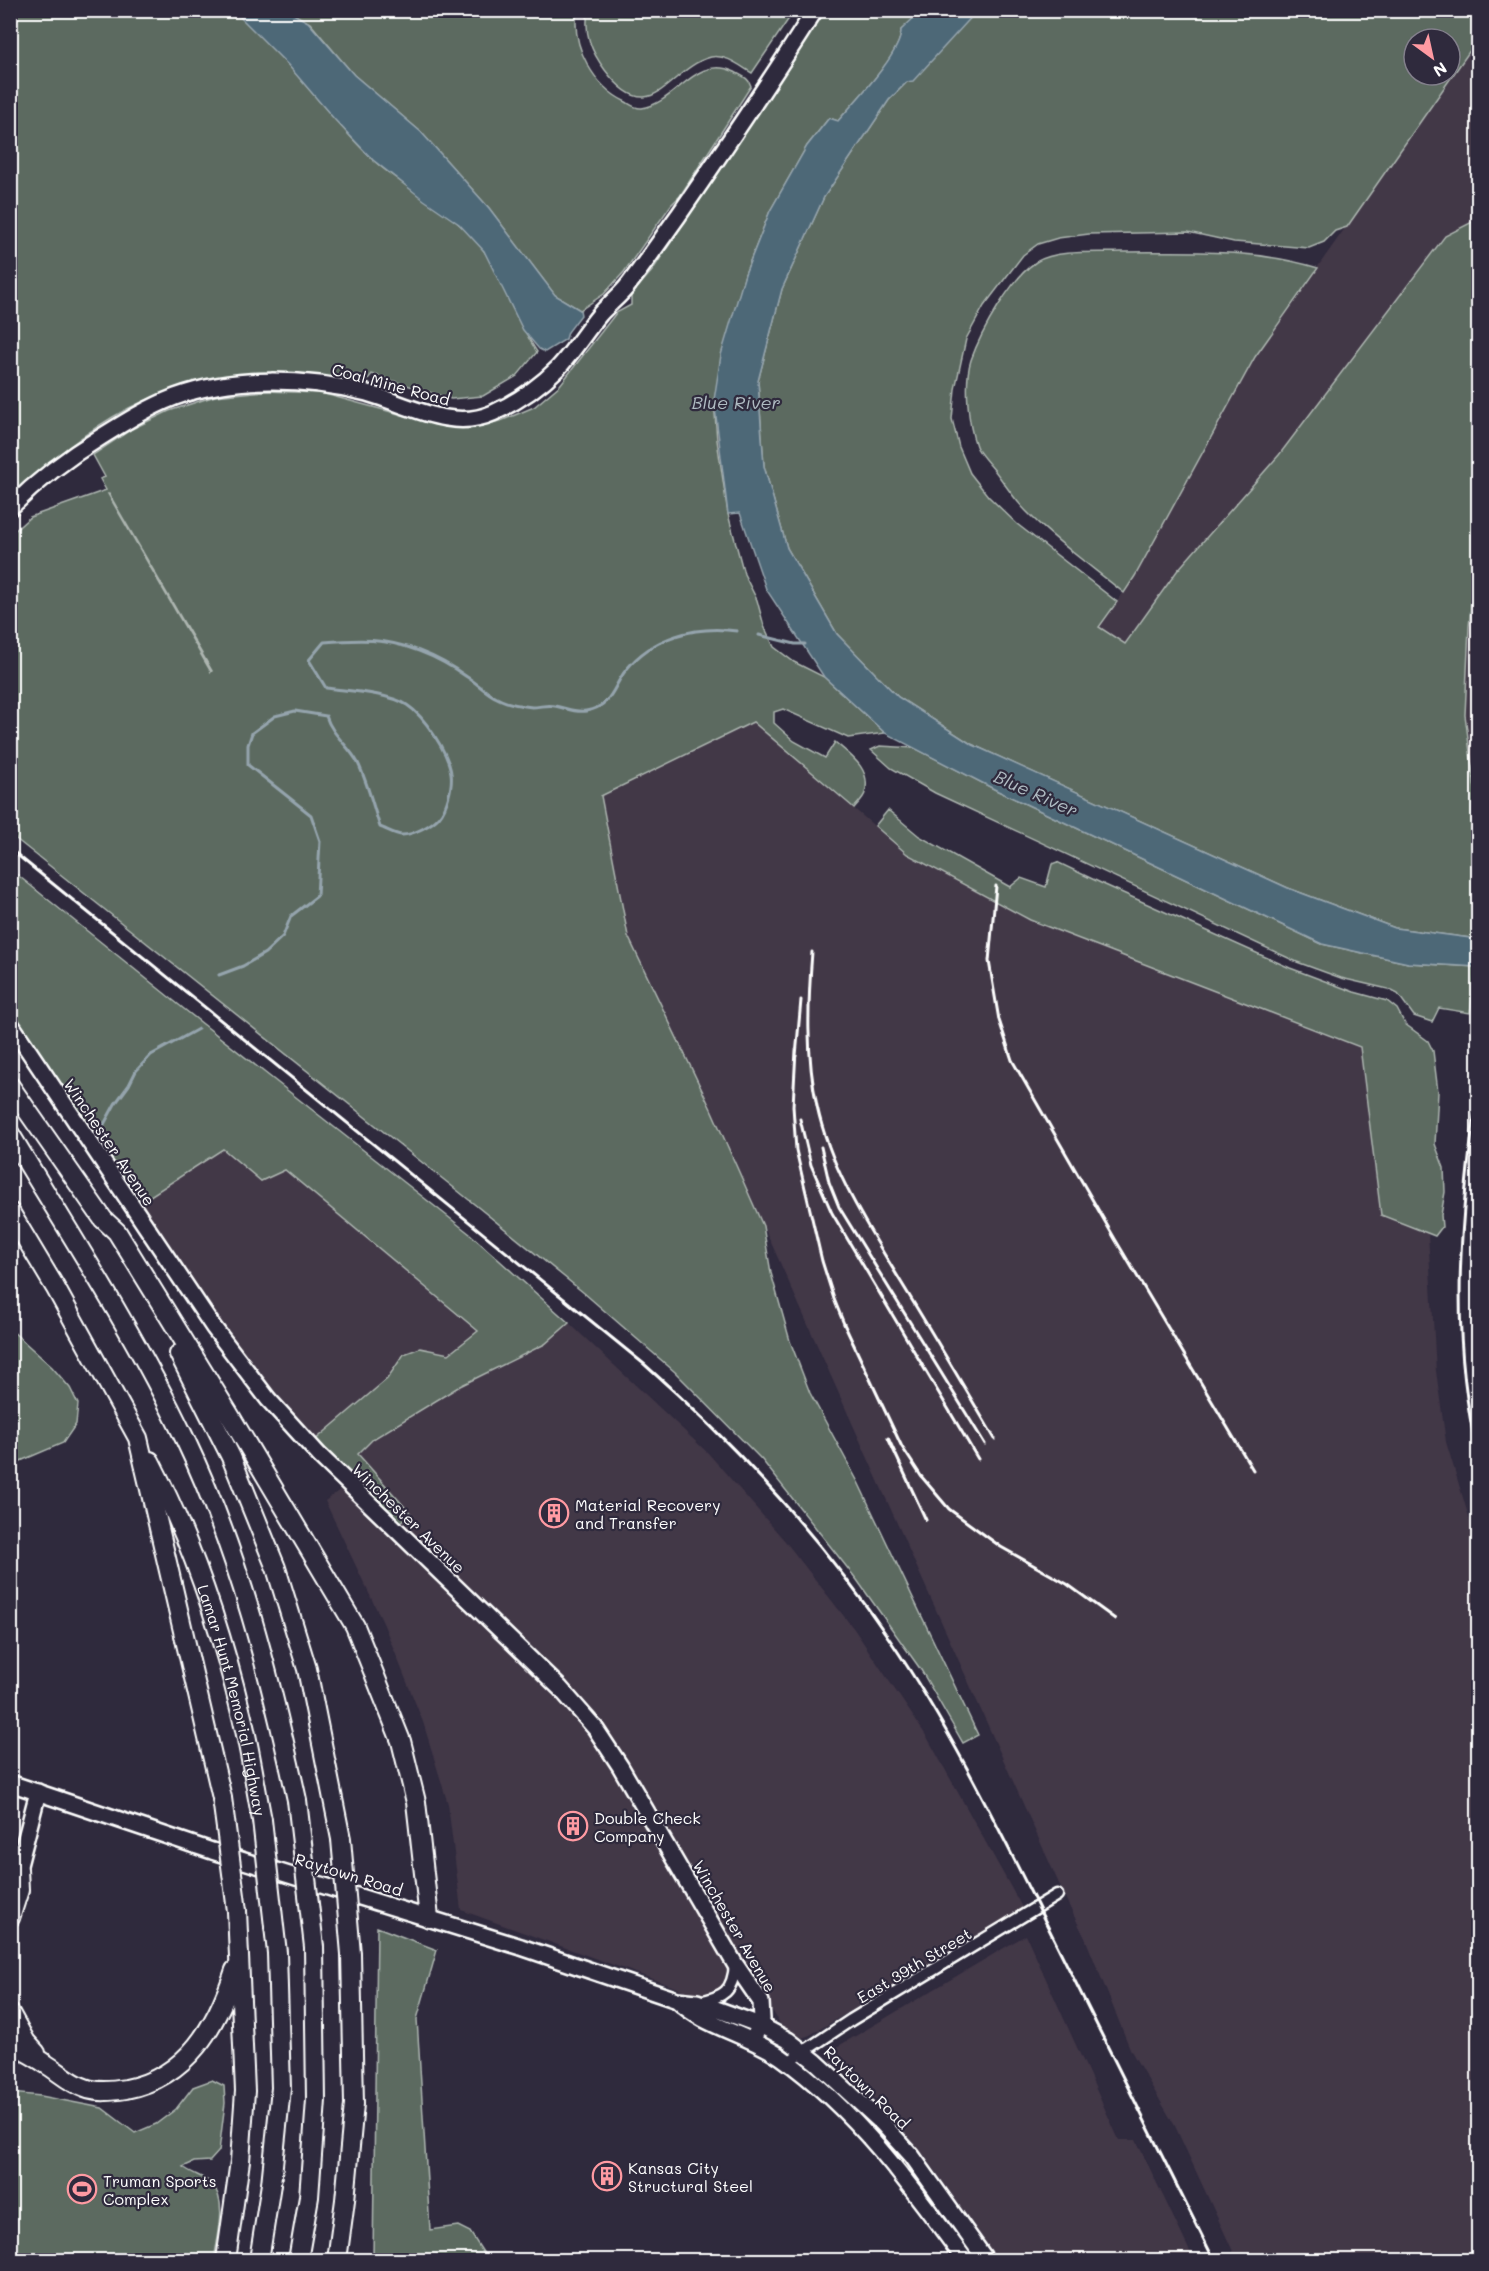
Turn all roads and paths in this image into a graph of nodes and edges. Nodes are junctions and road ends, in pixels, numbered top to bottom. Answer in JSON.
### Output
{"nodes":[{"id":1,"x":815,"y":10,"type":"edge"},
{"id":2,"x":10,"y":508,"type":"edge"},
{"id":3,"x":10,"y":1023,"type":"edge"},
{"id":4,"x":10,"y":1086,"type":"edge"},
{"id":5,"x":10,"y":1134,"type":"edge"},
{"id":6,"x":10,"y":1212,"type":"edge"},
{"id":7,"x":103,"y":1219,"type":"junction"},
{"id":8,"x":138,"y":1438,"type":"junction"},
{"id":9,"x":10,"y":1783,"type":"edge"},
{"id":10,"x":38,"y":1792,"type":"junction"},
{"id":11,"x":14,"y":1874,"type":"edge"},
{"id":12,"x":1057,"y":1895,"type":"dead end"},
{"id":13,"x":10,"y":1918,"type":"edge"},
{"id":14,"x":429,"y":1918,"type":"junction"},
{"id":15,"x":238,"y":1960,"type":"junction"},
{"id":16,"x":735,"y":1964,"type":"junction"},
{"id":17,"x":677,"y":2000,"type":"junction"},
{"id":18,"x":697,"y":2002,"type":"junction"},
{"id":19,"x":10,"y":2013,"type":"edge"},
{"id":20,"x":760,"y":2025,"type":"junction"},
{"id":21,"x":753,"y":2040,"type":"junction"},
{"id":22,"x":10,"y":2043,"type":"edge"},
{"id":23,"x":804,"y":2052,"type":"junction"},
{"id":24,"x":788,"y":2062,"type":"junction"},
{"id":25,"x":45,"y":2063,"type":"junction"},
{"id":26,"x":956,"y":2218,"type":"junction"},
{"id":27,"x":941,"y":2228,"type":"junction"},
{"id":28,"x":226,"y":2260,"type":"edge"},
{"id":29,"x":259,"y":2260,"type":"edge"},
{"id":30,"x":298,"y":2260,"type":"edge"},
{"id":31,"x":337,"y":2260,"type":"edge"},
{"id":32,"x":965,"y":2260,"type":"edge"},
{"id":33,"x":986,"y":2260,"type":"edge"}],
"edges":[{"from":1,"to":2,"type":"street","name":"Coal Mine Road"},
{"from":3,"to":16,"type":"street","name":"Winchester Avenue"},
{"from":4,"to":7,"type":"highway"},
{"from":5,"to":30,"type":"highway","bridge":true},
{"from":6,"to":8,"type":"highway"},
{"from":7,"to":14,"type":"highway"},
{"from":7,"to":31,"type":"highway","bridge":true},
{"from":8,"to":15,"type":"highway","bridge":true},
{"from":8,"to":29,"type":"highway","name":"Lamar Hunt Memorial Highway","bridge":true},
{"from":9,"to":10,"type":"street","name":"Raytown Road"},
{"from":10,"to":11,"type":"street"},
{"from":10,"to":14,"type":"street","name":"Raytown Road"},
{"from":11,"to":13,"type":"highway"},
{"from":12,"to":23,"type":"street","name":"East 39th Street"},
{"from":14,"to":17,"type":"street","name":"Raytown Road"},
{"from":15,"to":25,"type":"highway"},
{"from":15,"to":28,"type":"highway"},
{"from":16,"to":18,"type":"street"},
{"from":16,"to":20,"type":"street","name":"Winchester Avenue"},
{"from":17,"to":18,"type":"street","name":"Raytown Road"},
{"from":17,"to":21,"type":"street","name":"Raytown Road"},
{"from":18,"to":20,"type":"street","name":"Raytown Road"},
{"from":19,"to":25,"type":"highway"},
{"from":20,"to":21,"type":"street"},
{"from":20,"to":23,"type":"street","name":"Raytown Road"},
{"from":21,"to":24,"type":"street","name":"Raytown Road"},
{"from":22,"to":25,"type":"highway"},
{"from":23,"to":24,"type":"street","name":"East 39th Street"},
{"from":23,"to":26,"type":"street","name":"Raytown Road"},
{"from":24,"to":27,"type":"street","name":"Raytown Road"},
{"from":26,"to":27,"type":"street"},
{"from":26,"to":33,"type":"street","name":"Raytown Road"},
{"from":27,"to":32,"type":"street","name":"Raytown Road"}]}
